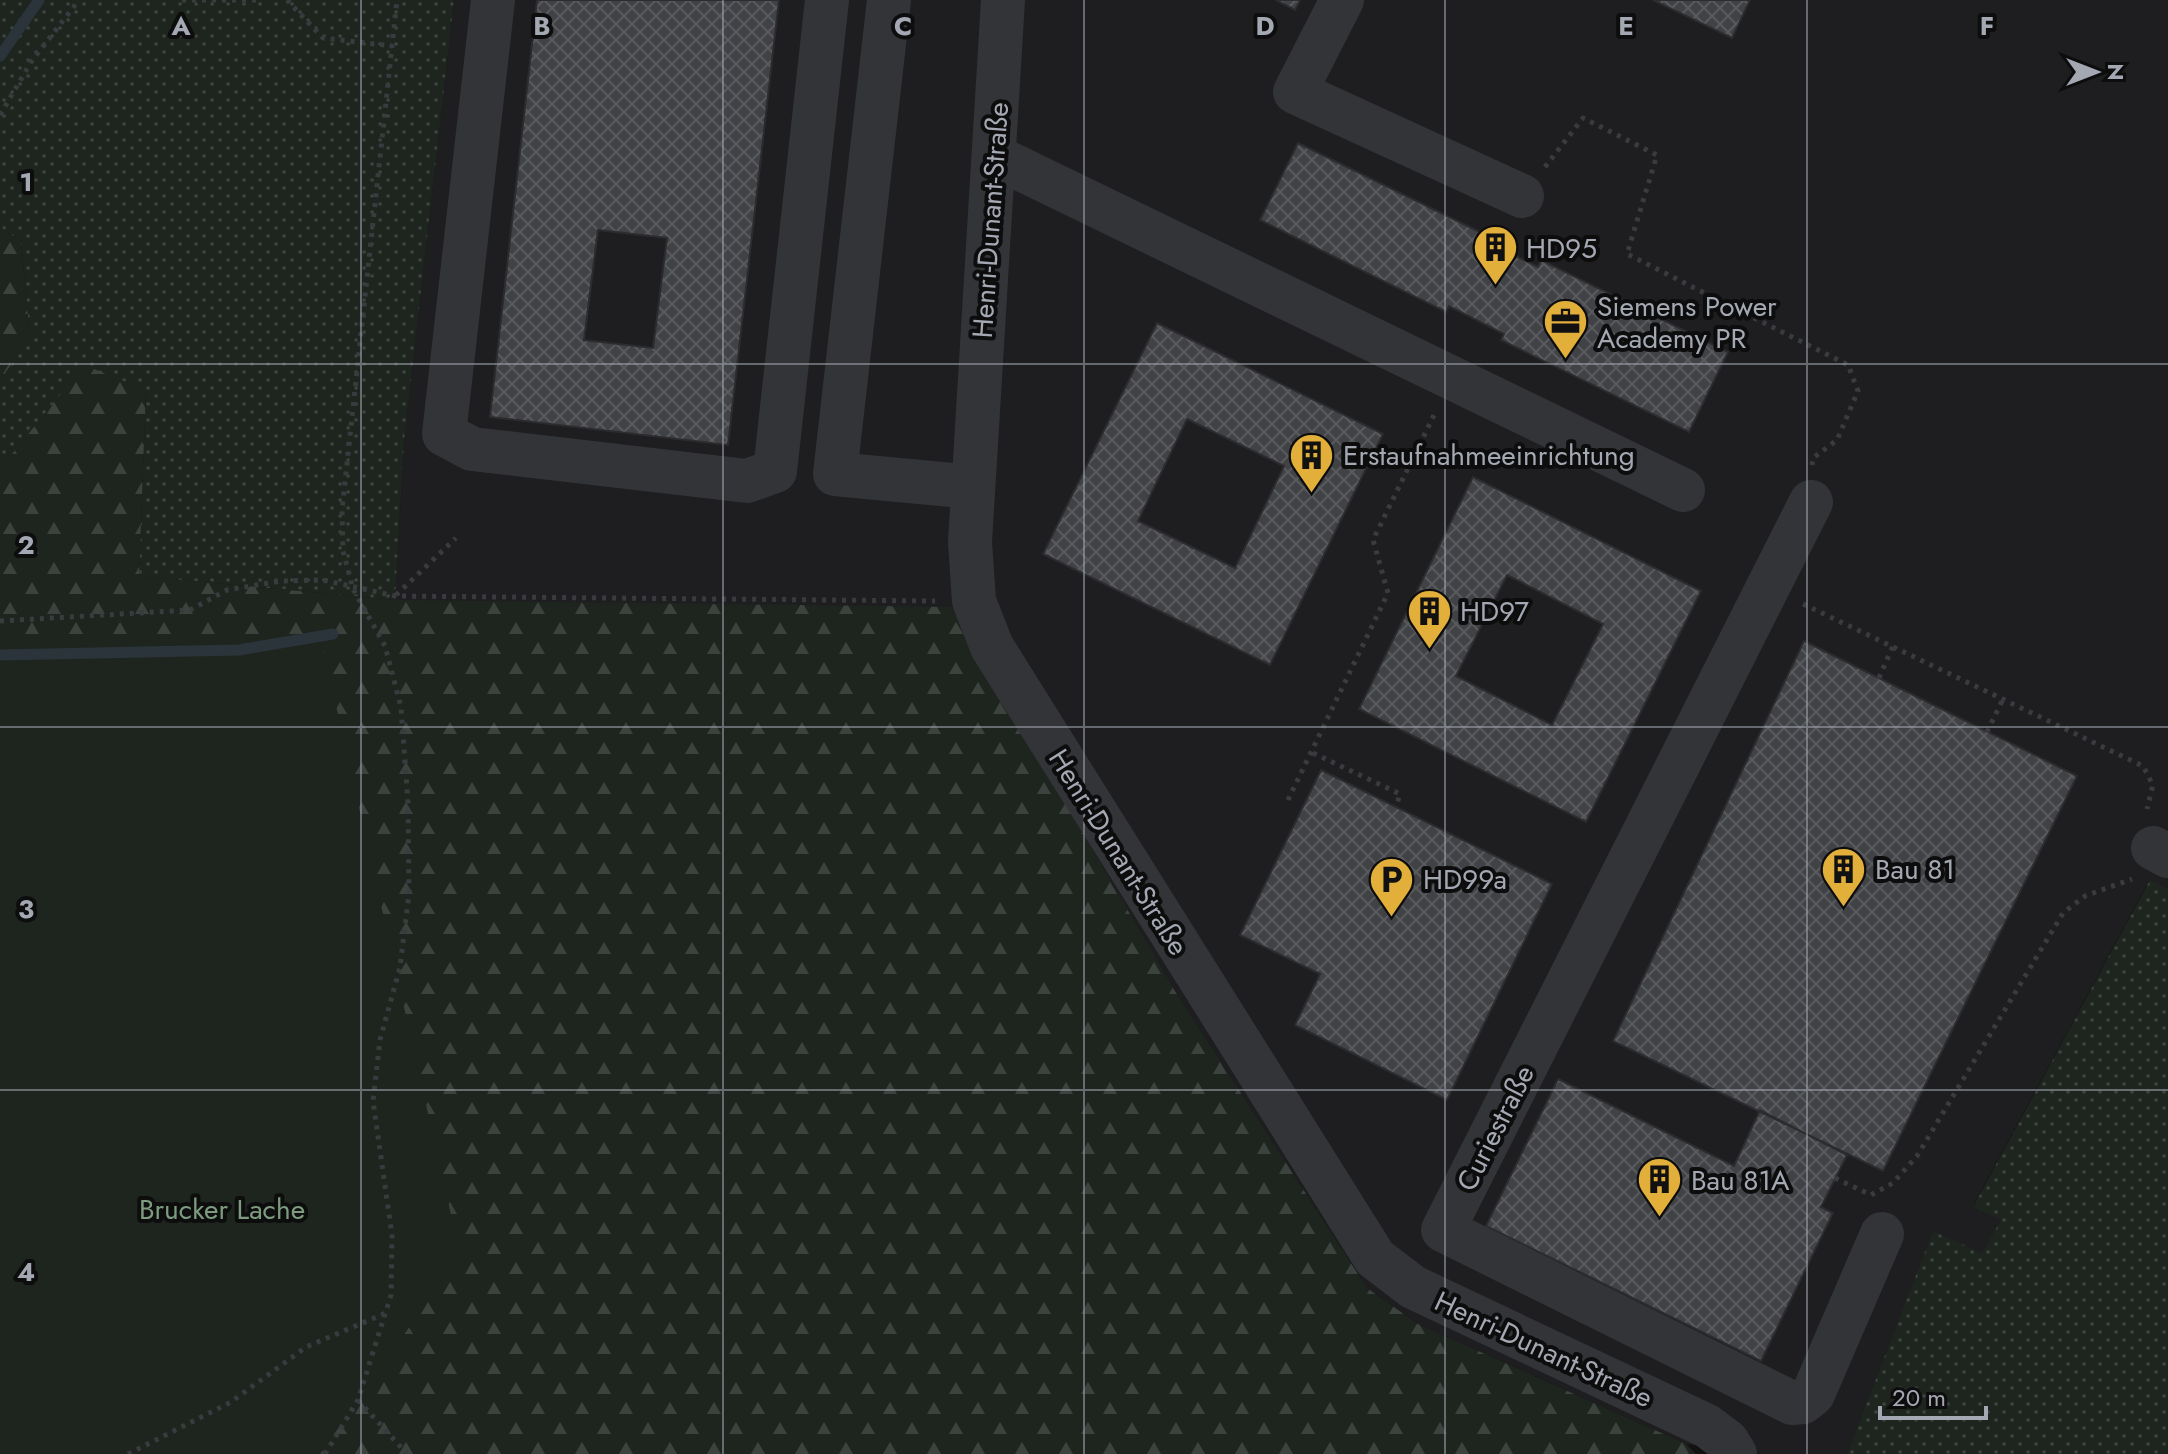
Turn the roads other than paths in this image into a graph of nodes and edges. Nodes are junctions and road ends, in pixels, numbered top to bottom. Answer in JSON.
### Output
{"nodes":[{"id":1,"x":493,"y":0,"type":"edge"},
{"id":2,"x":827,"y":0,"type":"edge"},
{"id":3,"x":889,"y":0,"type":"edge"},
{"id":4,"x":1003,"y":0,"type":"edge"},
{"id":5,"x":1342,"y":0,"type":"edge"},
{"id":6,"x":994,"y":156,"type":"junction"},
{"id":7,"x":1522,"y":196,"type":"road end"},
{"id":8,"x":973,"y":487,"type":"junction"},
{"id":9,"x":1683,"y":490,"type":"dead end"},
{"id":10,"x":1811,"y":502,"type":"dead end"},
{"id":11,"x":1443,"y":1230,"type":"junction"},
{"id":12,"x":1882,"y":1234,"type":"dead end"},
{"id":13,"x":1413,"y":1287,"type":"junction"},
{"id":14,"x":1735,"y":1454,"type":"edge"}],
"edges":[{"from":1,"to":2,"type":"lane"},
{"from":3,"to":8,"type":"lane"},
{"from":4,"to":6,"type":"lane","name":"Henri-Dunant-Straße"},
{"from":5,"to":7,"type":"lane"},
{"from":6,"to":8,"type":"lane","name":"Henri-Dunant-Straße"},
{"from":6,"to":9,"type":"lane"},
{"from":8,"to":13,"type":"lane","name":"Henri-Dunant-Straße"},
{"from":10,"to":11,"type":"lane","name":"Curiestraße"},
{"from":11,"to":12,"type":"lane"},
{"from":11,"to":13,"type":"lane","name":"Curiestraße"},
{"from":13,"to":14,"type":"lane","name":"Henri-Dunant-Straße"}]}
